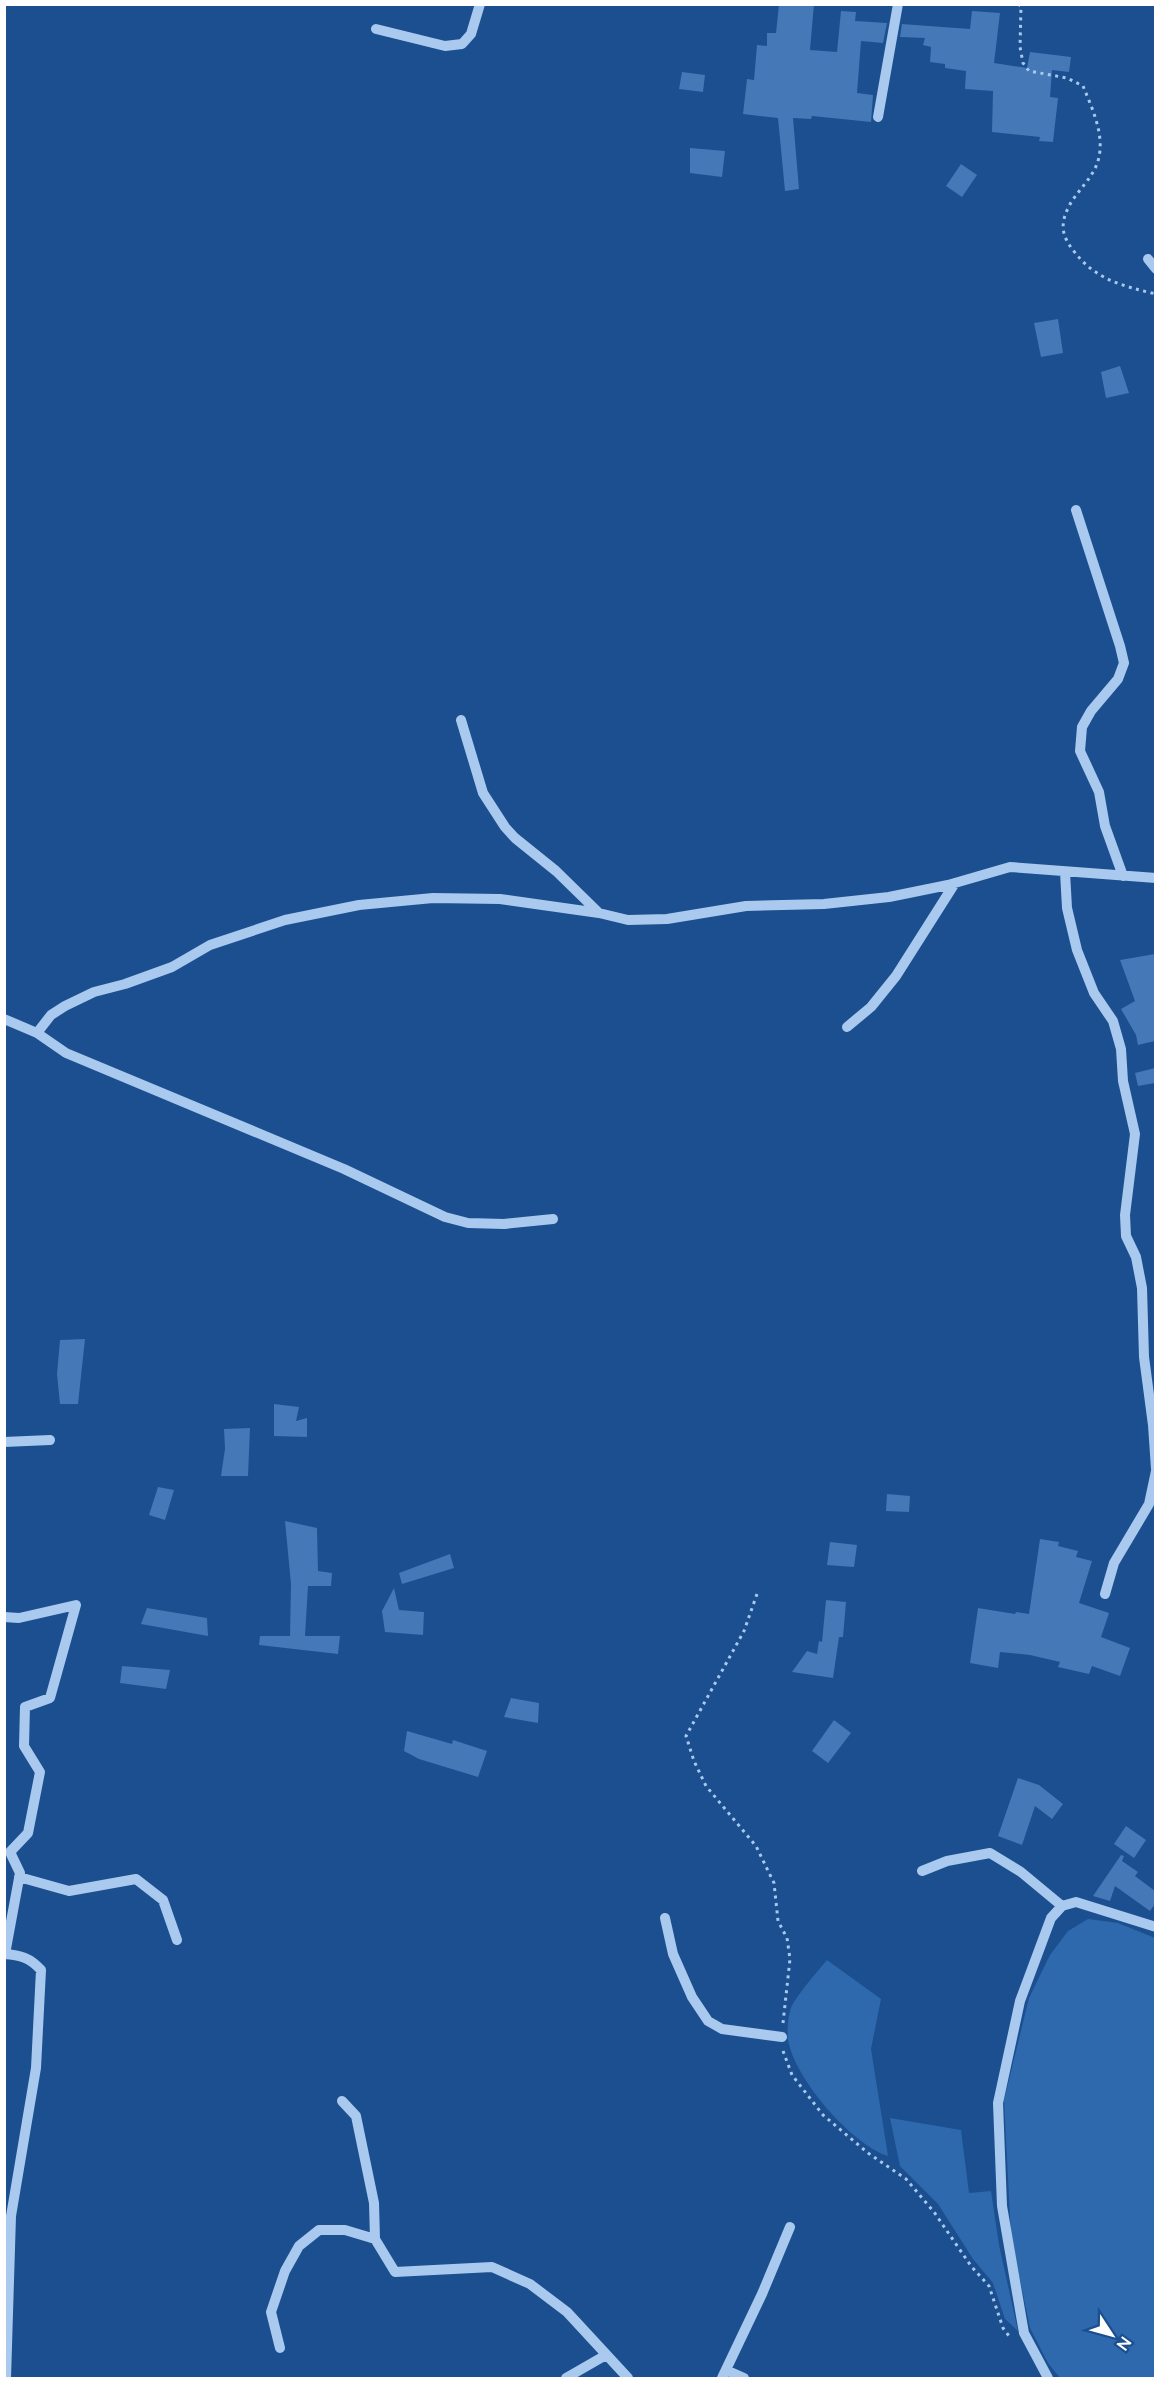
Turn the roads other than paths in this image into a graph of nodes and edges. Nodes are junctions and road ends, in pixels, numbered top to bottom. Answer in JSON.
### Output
{"nodes":[{"id":1,"x":480,"y":4,"type":"edge"},
{"id":2,"x":898,"y":4,"type":"edge"},
{"id":3,"x":376,"y":28,"type":"dead end"},
{"id":4,"x":878,"y":117,"type":"dead end"},
{"id":5,"x":1148,"y":260,"type":"dead end"},
{"id":6,"x":1155,"y":269,"type":"edge"},
{"id":7,"x":1076,"y":510,"type":"dead end"},
{"id":8,"x":460,"y":720,"type":"dead end"},
{"id":9,"x":1065,"y":872,"type":"junction"},
{"id":10,"x":1123,"y":876,"type":"junction"},
{"id":11,"x":1155,"y":878,"type":"edge"},
{"id":12,"x":956,"y":883,"type":"junction"},
{"id":13,"x":599,"y":913,"type":"junction"},
{"id":14,"x":4,"y":1019,"type":"edge"},
{"id":15,"x":847,"y":1027,"type":"dead end"},
{"id":16,"x":37,"y":1033,"type":"junction"},
{"id":17,"x":553,"y":1219,"type":"dead end"},
{"id":18,"x":50,"y":1440,"type":"dead end"},
{"id":19,"x":4,"y":1442,"type":"edge"},
{"id":20,"x":1155,"y":1470,"type":"edge"},
{"id":21,"x":1105,"y":1594,"type":"dead end"},
{"id":22,"x":4,"y":1617,"type":"edge"},
{"id":23,"x":922,"y":1871,"type":"dead end"},
{"id":24,"x":19,"y":1877,"type":"junction"},
{"id":25,"x":1062,"y":1906,"type":"junction"},
{"id":26,"x":665,"y":1918,"type":"dead end"},
{"id":27,"x":1155,"y":1927,"type":"edge"},
{"id":28,"x":177,"y":1940,"type":"dead end"},
{"id":29,"x":5,"y":1954,"type":"edge"},
{"id":30,"x":782,"y":2037,"type":"road end"},
{"id":31,"x":342,"y":2101,"type":"dead end"},
{"id":32,"x":790,"y":2227,"type":"dead end"},
{"id":33,"x":375,"y":2239,"type":"junction"},
{"id":34,"x":280,"y":2348,"type":"dead end"},
{"id":35,"x":606,"y":2355,"type":"junction"},
{"id":36,"x":724,"y":2374,"type":"edge"},
{"id":37,"x":6,"y":2379,"type":"edge"},
{"id":38,"x":566,"y":2379,"type":"edge"},
{"id":39,"x":628,"y":2379,"type":"edge"},
{"id":40,"x":744,"y":2379,"type":"edge"},
{"id":41,"x":1048,"y":2379,"type":"edge"}],
"edges":[{"from":1,"to":3,"type":"street"},
{"from":2,"to":4,"type":"street"},
{"from":5,"to":6,"type":"street"},
{"from":7,"to":10,"type":"street"},
{"from":8,"to":13,"type":"street"},
{"from":9,"to":10,"type":"street"},
{"from":9,"to":12,"type":"street"},
{"from":9,"to":20,"type":"street"},
{"from":10,"to":11,"type":"street"},
{"from":12,"to":13,"type":"street"},
{"from":12,"to":15,"type":"street"},
{"from":13,"to":16,"type":"street"},
{"from":14,"to":16,"type":"street"},
{"from":16,"to":17,"type":"street"},
{"from":18,"to":19,"type":"street"},
{"from":20,"to":21,"type":"street"},
{"from":22,"to":24,"type":"street"},
{"from":23,"to":25,"type":"street"},
{"from":24,"to":28,"type":"street"},
{"from":24,"to":29,"type":"street"},
{"from":25,"to":27,"type":"street"},
{"from":25,"to":41,"type":"street"},
{"from":26,"to":30,"type":"street"},
{"from":29,"to":37,"type":"street"},
{"from":31,"to":33,"type":"street"},
{"from":32,"to":36,"type":"street"},
{"from":33,"to":34,"type":"street"},
{"from":33,"to":35,"type":"street"},
{"from":35,"to":38,"type":"street"},
{"from":35,"to":39,"type":"street"},
{"from":36,"to":40,"type":"street"}]}
